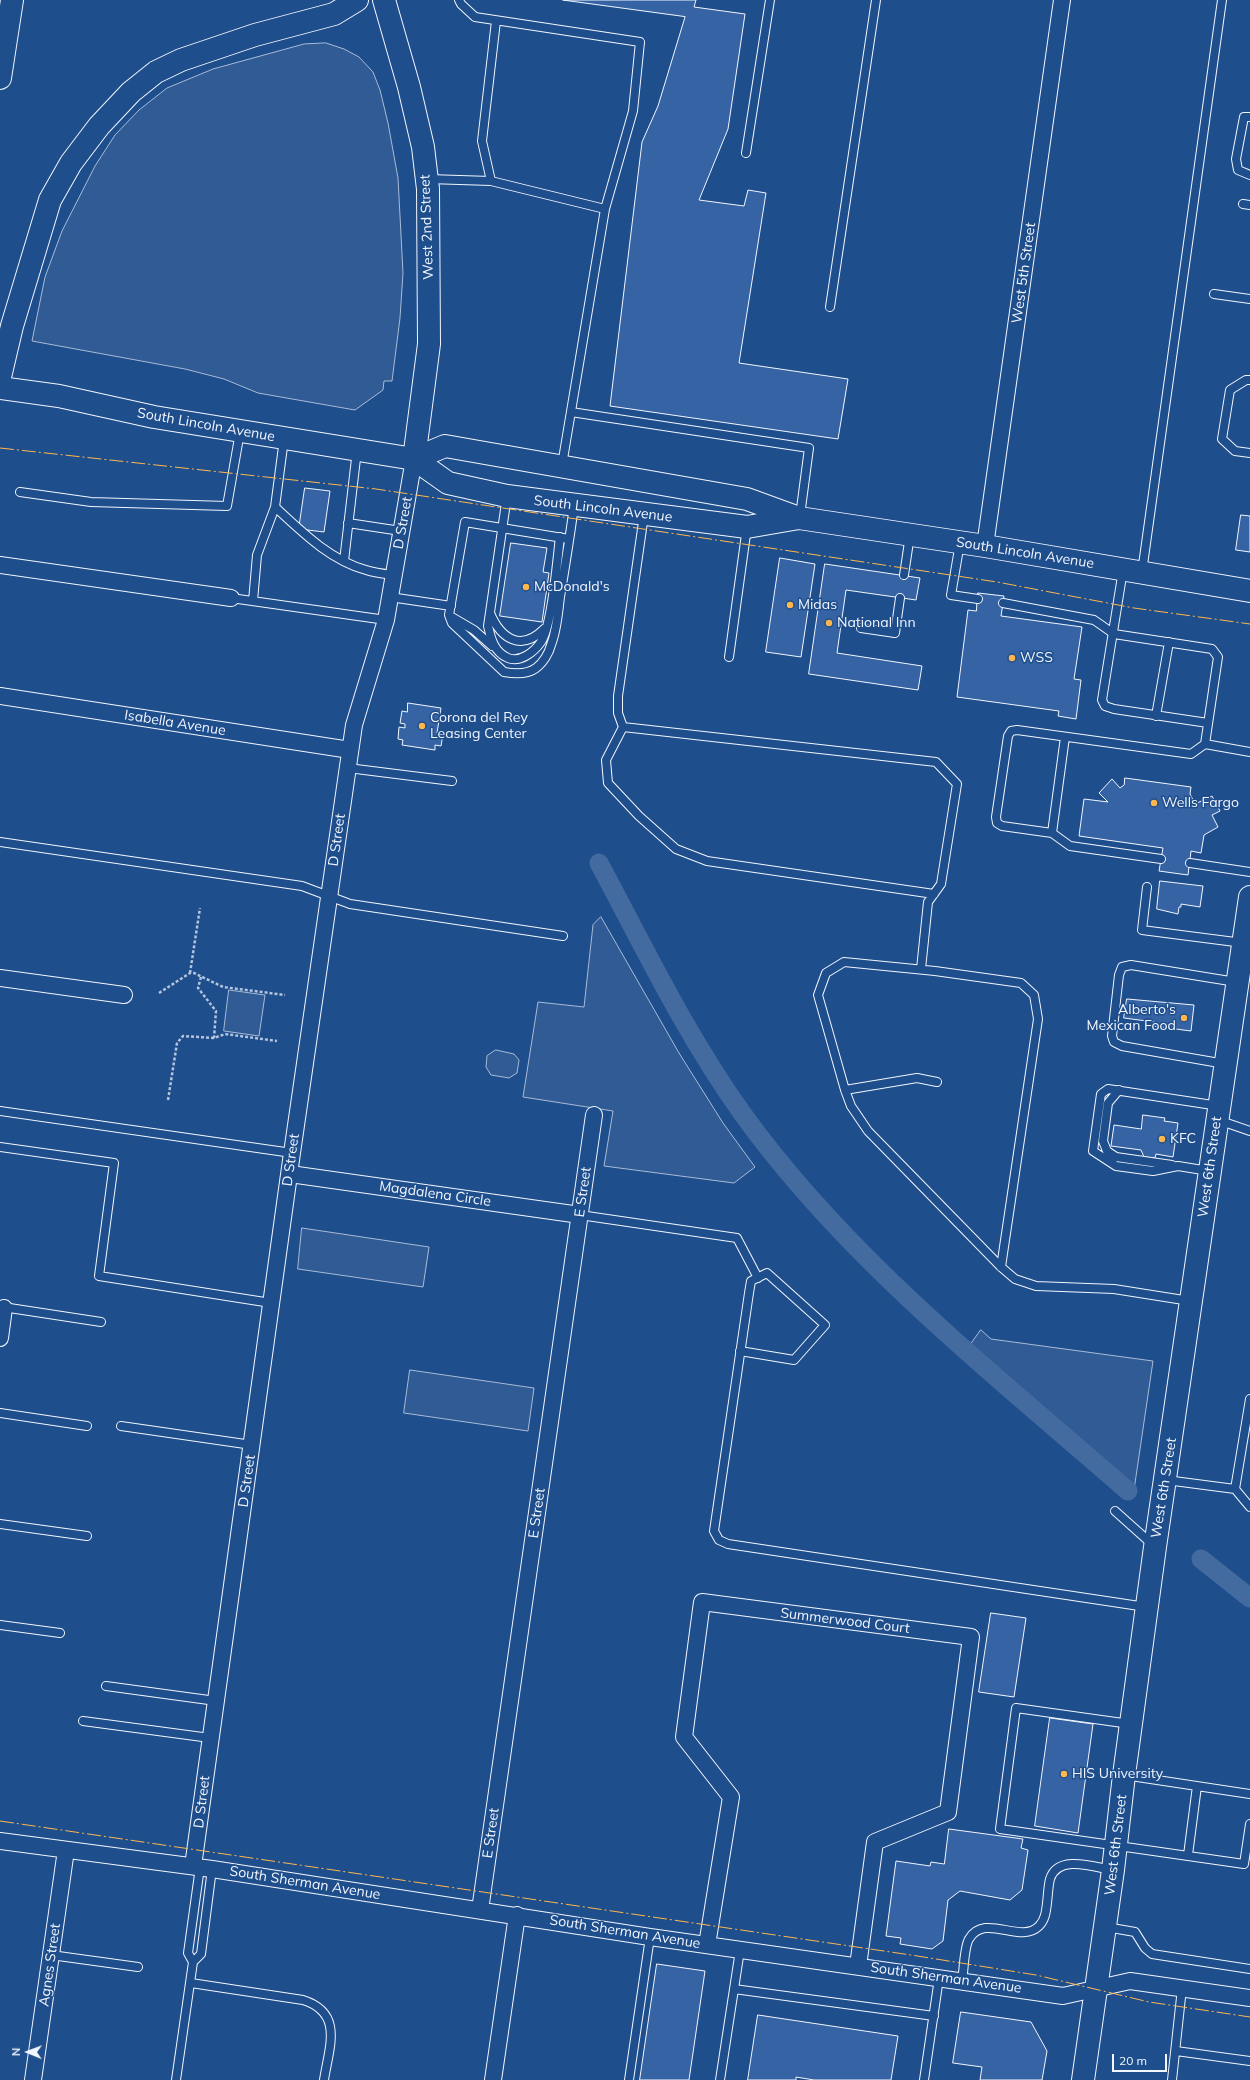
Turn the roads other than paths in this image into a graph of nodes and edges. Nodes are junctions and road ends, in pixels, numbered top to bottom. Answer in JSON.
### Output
{"nodes":[{"id":1,"x":12,"y":0,"type":"edge"},
{"id":2,"x":357,"y":0,"type":"edge"},
{"id":3,"x":384,"y":0,"type":"edge"},
{"id":4,"x":460,"y":0,"type":"edge"},
{"id":5,"x":770,"y":0,"type":"edge"},
{"id":6,"x":876,"y":0,"type":"edge"},
{"id":7,"x":1062,"y":0,"type":"edge"},
{"id":8,"x":1222,"y":0,"type":"edge"},
{"id":9,"x":496,"y":20,"type":"junction"},
{"id":10,"x":0,"y":78,"type":"edge"},
{"id":11,"x":1250,"y":117,"type":"edge"},
{"id":12,"x":746,"y":153,"type":"dead end"},
{"id":13,"x":1250,"y":175,"type":"edge"},
{"id":14,"x":427,"y":179,"type":"junction"},
{"id":15,"x":491,"y":181,"type":"junction"},
{"id":16,"x":605,"y":209,"type":"junction"},
{"id":17,"x":1214,"y":294,"type":"dead end"},
{"id":18,"x":1250,"y":299,"type":"edge"},
{"id":19,"x":830,"y":307,"type":"dead end"},
{"id":20,"x":0,"y":378,"type":"edge"},
{"id":21,"x":1250,"y":380,"type":"edge"},
{"id":22,"x":0,"y":388,"type":"edge"},
{"id":23,"x":571,"y":412,"type":"junction"},
{"id":24,"x":240,"y":431,"type":"junction"},
{"id":25,"x":284,"y":438,"type":"junction"},
{"id":26,"x":357,"y":450,"type":"junction"},
{"id":27,"x":1250,"y":453,"type":"edge"},
{"id":28,"x":414,"y":459,"type":"junction"},
{"id":29,"x":561,"y":468,"type":"junction"},
{"id":30,"x":20,"y":492,"type":"dead end"},
{"id":31,"x":507,"y":496,"type":"junction"},
{"id":32,"x":574,"y":505,"type":"junction"},
{"id":33,"x":274,"y":507,"type":"junction"},
{"id":34,"x":644,"y":514,"type":"junction"},
{"id":35,"x":799,"y":518,"type":"junction"},
{"id":36,"x":348,"y":523,"type":"junction"},
{"id":37,"x":747,"y":527,"type":"junction"},
{"id":38,"x":502,"y":528,"type":"junction"},
{"id":39,"x":401,"y":531,"type":"junction"},
{"id":40,"x":910,"y":535,"type":"junction"},
{"id":41,"x":560,"y":537,"type":"junction"},
{"id":42,"x":569,"y":539,"type":"junction"},
{"id":43,"x":960,"y":542,"type":"junction"},
{"id":44,"x":986,"y":546,"type":"junction"},
{"id":45,"x":344,"y":561,"type":"junction"},
{"id":46,"x":0,"y":565,"type":"edge"},
{"id":47,"x":1133,"y":571,"type":"junction"},
{"id":48,"x":394,"y":575,"type":"junction"},
{"id":49,"x":904,"y":576,"type":"dead end"},
{"id":50,"x":1250,"y":591,"type":"edge"},
{"id":51,"x":390,"y":597,"type":"junction"},
{"id":52,"x":232,"y":598,"type":"joint"},
{"id":53,"x":900,"y":598,"type":"dead end"},
{"id":54,"x":978,"y":599,"type":"dead end"},
{"id":55,"x":253,"y":601,"type":"junction"},
{"id":56,"x":1003,"y":604,"type":"dead end"},
{"id":57,"x":451,"y":606,"type":"junction"},
{"id":58,"x":489,"y":612,"type":"junction"},
{"id":59,"x":449,"y":615,"type":"junction"},
{"id":60,"x":386,"y":620,"type":"junction"},
{"id":61,"x":547,"y":626,"type":"junction"},
{"id":62,"x":861,"y":628,"type":"dead end"},
{"id":63,"x":1114,"y":634,"type":"junction"},
{"id":64,"x":1169,"y":642,"type":"junction"},
{"id":65,"x":495,"y":648,"type":"junction"},
{"id":66,"x":729,"y":657,"type":"dead end"},
{"id":67,"x":0,"y":696,"type":"edge"},
{"id":68,"x":1156,"y":716,"type":"junction"},
{"id":69,"x":1208,"y":723,"type":"junction"},
{"id":70,"x":623,"y":727,"type":"junction"},
{"id":71,"x":1065,"y":738,"type":"junction"},
{"id":72,"x":1205,"y":744,"type":"junction"},
{"id":73,"x":350,"y":750,"type":"junction"},
{"id":74,"x":1250,"y":752,"type":"edge"},
{"id":75,"x":348,"y":768,"type":"junction"},
{"id":76,"x":452,"y":781,"type":"dead end"},
{"id":77,"x":1052,"y":833,"type":"junction"},
{"id":78,"x":0,"y":842,"type":"edge"},
{"id":79,"x":1161,"y":859,"type":"dead end"},
{"id":80,"x":1190,"y":864,"type":"dead end"},
{"id":81,"x":1250,"y":872,"type":"edge"},
{"id":82,"x":1147,"y":887,"type":"dead end"},
{"id":83,"x":934,"y":894,"type":"junction"},
{"id":84,"x":329,"y":897,"type":"junction"},
{"id":85,"x":1250,"y":897,"type":"edge"},
{"id":86,"x":563,"y":936,"type":"dead end"},
{"id":87,"x":1244,"y":944,"type":"junction"},
{"id":88,"x":920,"y":969,"type":"junction"},
{"id":89,"x":0,"y":978,"type":"edge"},
{"id":90,"x":1238,"y":982,"type":"junction"},
{"id":91,"x":124,"y":995,"type":"dead end"},
{"id":92,"x":1226,"y":1064,"type":"junction"},
{"id":93,"x":937,"y":1082,"type":"dead end"},
{"id":94,"x":844,"y":1090,"type":"junction"},
{"id":95,"x":1119,"y":1090,"type":"junction"},
{"id":96,"x":0,"y":1111,"type":"edge"},
{"id":97,"x":1218,"y":1113,"type":"junction"},
{"id":98,"x":594,"y":1115,"type":"dead end"},
{"id":99,"x":1250,"y":1131,"type":"edge"},
{"id":100,"x":0,"y":1147,"type":"edge"},
{"id":101,"x":292,"y":1153,"type":"junction"},
{"id":102,"x":1178,"y":1166,"type":"junction"},
{"id":103,"x":1210,"y":1171,"type":"junction"},
{"id":104,"x":290,"y":1174,"type":"junction"},
{"id":105,"x":580,"y":1215,"type":"junction"},
{"id":106,"x":1001,"y":1268,"type":"junction"},
{"id":107,"x":758,"y":1278,"type":"junction"},
{"id":108,"x":1191,"y":1301,"type":"junction"},
{"id":109,"x":271,"y":1303,"type":"junction"},
{"id":110,"x":2,"y":1307,"type":"edge"},
{"id":111,"x":101,"y":1322,"type":"dead end"},
{"id":112,"x":0,"y":1338,"type":"edge"},
{"id":113,"x":740,"y":1351,"type":"junction"},
{"id":114,"x":1250,"y":1399,"type":"edge"},
{"id":115,"x":0,"y":1414,"type":"edge"},
{"id":116,"x":87,"y":1426,"type":"dead end"},
{"id":117,"x":121,"y":1426,"type":"dead end"},
{"id":118,"x":252,"y":1445,"type":"junction"},
{"id":119,"x":1166,"y":1480,"type":"junction"},
{"id":120,"x":1235,"y":1489,"type":"junction"},
{"id":121,"x":1250,"y":1506,"type":"edge"},
{"id":122,"x":1115,"y":1510,"type":"dead end"},
{"id":123,"x":0,"y":1524,"type":"edge"},
{"id":124,"x":87,"y":1536,"type":"dead end"},
{"id":125,"x":1155,"y":1547,"type":"junction"},
{"id":126,"x":1147,"y":1607,"type":"junction"},
{"id":127,"x":0,"y":1625,"type":"edge"},
{"id":128,"x":60,"y":1633,"type":"dead end"},
{"id":129,"x":106,"y":1686,"type":"dead end"},
{"id":130,"x":216,"y":1700,"type":"junction"},
{"id":131,"x":83,"y":1721,"type":"dead end"},
{"id":132,"x":1131,"y":1724,"type":"junction"},
{"id":133,"x":210,"y":1738,"type":"junction"},
{"id":134,"x":1124,"y":1775,"type":"junction"},
{"id":135,"x":1197,"y":1786,"type":"junction"},
{"id":136,"x":1250,"y":1794,"type":"edge"},
{"id":137,"x":1250,"y":1824,"type":"edge"},
{"id":138,"x":0,"y":1841,"type":"edge"},
{"id":139,"x":1116,"y":1845,"type":"junction"},
{"id":140,"x":66,"y":1850,"type":"junction"},
{"id":141,"x":1188,"y":1855,"type":"junction"},
{"id":142,"x":202,"y":1867,"type":"junction"},
{"id":143,"x":1113,"y":1870,"type":"junction"},
{"id":144,"x":480,"y":1910,"type":"junction"},
{"id":145,"x":517,"y":1916,"type":"junction"},
{"id":146,"x":1106,"y":1926,"type":"junction"},
{"id":147,"x":650,"y":1937,"type":"junction"},
{"id":148,"x":707,"y":1945,"type":"junction"},
{"id":149,"x":740,"y":1950,"type":"junction"},
{"id":150,"x":51,"y":1955,"type":"junction"},
{"id":151,"x":193,"y":1962,"type":"junction"},
{"id":152,"x":858,"y":1966,"type":"junction"},
{"id":153,"x":138,"y":1968,"type":"dead end"},
{"id":154,"x":1250,"y":1969,"type":"edge"},
{"id":155,"x":939,"y":1978,"type":"junction"},
{"id":156,"x":962,"y":1981,"type":"junction"},
{"id":157,"x":191,"y":1983,"type":"junction"},
{"id":158,"x":734,"y":1988,"type":"junction"},
{"id":159,"x":1096,"y":1988,"type":"junction"},
{"id":160,"x":1182,"y":1988,"type":"junction"},
{"id":161,"x":1250,"y":1998,"type":"edge"},
{"id":162,"x":934,"y":2016,"type":"junction"},
{"id":163,"x":1176,"y":2051,"type":"junction"},
{"id":164,"x":1250,"y":2061,"type":"edge"},
{"id":165,"x":33,"y":2080,"type":"edge"},
{"id":166,"x":176,"y":2080,"type":"edge"},
{"id":167,"x":324,"y":2080,"type":"edge"},
{"id":168,"x":493,"y":2080,"type":"edge"},
{"id":169,"x":629,"y":2080,"type":"edge"},
{"id":170,"x":720,"y":2080,"type":"edge"},
{"id":171,"x":924,"y":2080,"type":"edge"},
{"id":172,"x":1083,"y":2080,"type":"edge"},
{"id":173,"x":1172,"y":2080,"type":"edge"}],
"edges":[{"from":1,"to":10,"type":"main road"},
{"from":2,"to":20,"type":"main road"},
{"from":3,"to":14,"type":"main road","name":"West 2nd Street"},
{"from":4,"to":9,"type":"lane"},
{"from":5,"to":12,"type":"lane"},
{"from":6,"to":19,"type":"lane"},
{"from":7,"to":44,"type":"street","name":"West 5th Street"},
{"from":8,"to":47,"type":"lane"},
{"from":9,"to":15,"type":"lane"},
{"from":9,"to":16,"type":"lane"},
{"from":11,"to":13,"type":"lane"},
{"from":14,"to":15,"type":"lane"},
{"from":14,"to":28,"type":"main road","name":"West 2nd Street"},
{"from":15,"to":16,"type":"lane"},
{"from":16,"to":23,"type":"lane"},
{"from":17,"to":18,"type":"lane"},
{"from":21,"to":27,"type":"lane"},
{"from":22,"to":24,"type":"main road","name":"South Lincoln Avenue"},
{"from":23,"to":29,"type":"lane"},
{"from":23,"to":35,"type":"lane"},
{"from":24,"to":25,"type":"main road","name":"South Lincoln Avenue"},
{"from":24,"to":30,"type":"lane"},
{"from":25,"to":26,"type":"main road","name":"South Lincoln Avenue"},
{"from":25,"to":33,"type":"lane"},
{"from":26,"to":28,"type":"main road","name":"South Lincoln Avenue"},
{"from":26,"to":36,"type":"lane"},
{"from":28,"to":29,"type":"main road","name":"South Lincoln Avenue"},
{"from":28,"to":31,"type":"main road","name":"South Lincoln Avenue"},
{"from":28,"to":39,"type":"street","name":"D Street"},
{"from":29,"to":35,"type":"main road","name":"South Lincoln Avenue"},
{"from":31,"to":32,"type":"main road","name":"South Lincoln Avenue"},
{"from":31,"to":38,"type":"lane"},
{"from":32,"to":34,"type":"main road","name":"South Lincoln Avenue"},
{"from":32,"to":42,"type":"lane"},
{"from":33,"to":45,"type":"lane"},
{"from":33,"to":55,"type":"lane"},
{"from":34,"to":37,"type":"main road","name":"South Lincoln Avenue"},
{"from":34,"to":70,"type":"lane"},
{"from":35,"to":37,"type":"main road","name":"South Lincoln Avenue"},
{"from":35,"to":40,"type":"main road","name":"South Lincoln Avenue"},
{"from":36,"to":39,"type":"lane"},
{"from":36,"to":45,"type":"lane"},
{"from":37,"to":66,"type":"lane"},
{"from":38,"to":41,"type":"lane"},
{"from":38,"to":57,"type":"lane"},
{"from":38,"to":58,"type":"lane"},
{"from":39,"to":48,"type":"street","name":"D Street"},
{"from":40,"to":43,"type":"main road","name":"South Lincoln Avenue"},
{"from":40,"to":49,"type":"lane"},
{"from":41,"to":42,"type":"lane"},
{"from":41,"to":61,"type":"lane"},
{"from":42,"to":59,"type":"lane"},
{"from":43,"to":44,"type":"main road","name":"South Lincoln Avenue"},
{"from":43,"to":54,"type":"lane"},
{"from":44,"to":47,"type":"main road","name":"South Lincoln Avenue"},
{"from":45,"to":48,"type":"lane"},
{"from":46,"to":52,"type":"street"},
{"from":47,"to":50,"type":"main road","name":"South Lincoln Avenue"},
{"from":47,"to":63,"type":"lane"},
{"from":48,"to":51,"type":"street","name":"D Street"},
{"from":51,"to":57,"type":"lane"},
{"from":51,"to":60,"type":"street","name":"D Street"},
{"from":52,"to":55,"type":"lane"},
{"from":53,"to":62,"type":"lane"},
{"from":55,"to":60,"type":"lane"},
{"from":56,"to":63,"type":"lane"},
{"from":57,"to":59,"type":"lane"},
{"from":58,"to":61,"type":"lane"},
{"from":58,"to":65,"type":"lane"},
{"from":59,"to":65,"type":"lane"},
{"from":60,"to":73,"type":"street","name":"D Street"},
{"from":61,"to":65,"type":"lane"},
{"from":63,"to":64,"type":"lane"},
{"from":63,"to":68,"type":"lane"},
{"from":64,"to":68,"type":"lane"},
{"from":64,"to":69,"type":"lane"},
{"from":67,"to":73,"type":"street","name":"Isabella Avenue"},
{"from":68,"to":69,"type":"lane"},
{"from":69,"to":72,"type":"lane"},
{"from":70,"to":83,"type":"lane"},
{"from":70,"to":83,"type":"lane"},
{"from":71,"to":72,"type":"lane"},
{"from":71,"to":77,"type":"lane"},
{"from":71,"to":77,"type":"lane"},
{"from":72,"to":74,"type":"lane"},
{"from":73,"to":75,"type":"street","name":"D Street"},
{"from":75,"to":76,"type":"lane"},
{"from":75,"to":84,"type":"street","name":"D Street"},
{"from":77,"to":79,"type":"lane"},
{"from":78,"to":84,"type":"lane"},
{"from":80,"to":81,"type":"lane"},
{"from":82,"to":87,"type":"lane"},
{"from":83,"to":88,"type":"lane"},
{"from":84,"to":86,"type":"lane"},
{"from":84,"to":101,"type":"street","name":"D Street"},
{"from":85,"to":87,"type":"main road","name":"West 6th Street"},
{"from":87,"to":90,"type":"main road","name":"West 6th Street"},
{"from":88,"to":94,"type":"lane"},
{"from":88,"to":106,"type":"lane"},
{"from":89,"to":91,"type":"street"},
{"from":90,"to":92,"type":"main road","name":"West 6th Street"},
{"from":90,"to":92,"type":"lane"},
{"from":92,"to":97,"type":"main road","name":"West 6th Street"},
{"from":93,"to":94,"type":"lane"},
{"from":94,"to":106,"type":"lane"},
{"from":95,"to":97,"type":"lane"},
{"from":95,"to":102,"type":"lane"},
{"from":95,"to":102,"type":"lane"},
{"from":96,"to":101,"type":"lane"},
{"from":97,"to":99,"type":"lane"},
{"from":97,"to":103,"type":"main road","name":"West 6th Street"},
{"from":98,"to":105,"type":"street","name":"E Street"},
{"from":100,"to":109,"type":"lane"},
{"from":101,"to":104,"type":"street","name":"D Street"},
{"from":102,"to":103,"type":"lane"},
{"from":103,"to":108,"type":"main road","name":"West 6th Street"},
{"from":104,"to":105,"type":"street","name":"Magdalena Circle"},
{"from":104,"to":109,"type":"street","name":"D Street"},
{"from":105,"to":107,"type":"lane"},
{"from":105,"to":144,"type":"street","name":"E Street"},
{"from":106,"to":108,"type":"lane"},
{"from":107,"to":113,"type":"lane"},
{"from":107,"to":113,"type":"lane"},
{"from":108,"to":119,"type":"main road","name":"West 6th Street"},
{"from":109,"to":118,"type":"street","name":"D Street"},
{"from":110,"to":111,"type":"lane"},
{"from":110,"to":112,"type":"street"},
{"from":113,"to":126,"type":"lane"},
{"from":114,"to":120,"type":"lane"},
{"from":115,"to":116,"type":"lane"},
{"from":117,"to":118,"type":"lane"},
{"from":118,"to":130,"type":"street","name":"D Street"},
{"from":119,"to":120,"type":"lane"},
{"from":119,"to":125,"type":"main road","name":"West 6th Street"},
{"from":120,"to":121,"type":"lane"},
{"from":122,"to":125,"type":"lane"},
{"from":123,"to":124,"type":"lane"},
{"from":125,"to":126,"type":"main road","name":"West 6th Street"},
{"from":126,"to":132,"type":"main road","name":"West 6th Street"},
{"from":127,"to":128,"type":"lane"},
{"from":129,"to":130,"type":"lane"},
{"from":130,"to":133,"type":"street","name":"D Street"},
{"from":131,"to":133,"type":"lane"},
{"from":132,"to":134,"type":"main road","name":"West 6th Street"},
{"from":132,"to":139,"type":"lane"},
{"from":133,"to":142,"type":"street","name":"D Street"},
{"from":134,"to":135,"type":"lane"},
{"from":134,"to":139,"type":"main road","name":"West 6th Street"},
{"from":135,"to":136,"type":"lane"},
{"from":135,"to":141,"type":"lane"},
{"from":137,"to":141,"type":"lane"},
{"from":138,"to":140,"type":"street","name":"South Sherman Avenue"},
{"from":139,"to":141,"type":"lane"},
{"from":139,"to":143,"type":"main road","name":"West 6th Street"},
{"from":140,"to":142,"type":"street","name":"South Sherman Avenue"},
{"from":140,"to":150,"type":"street","name":"Agnes Street"},
{"from":142,"to":144,"type":"street","name":"South Sherman Avenue"},
{"from":142,"to":151,"type":"lane"},
{"from":142,"to":151,"type":"lane"},
{"from":143,"to":146,"type":"main road","name":"West 6th Street"},
{"from":143,"to":156,"type":"lane"},
{"from":144,"to":145,"type":"street","name":"South Sherman Avenue"},
{"from":145,"to":147,"type":"street","name":"South Sherman Avenue"},
{"from":145,"to":168,"type":"street"},
{"from":146,"to":154,"type":"lane"},
{"from":146,"to":159,"type":"main road","name":"West 6th Street"},
{"from":147,"to":148,"type":"street","name":"South Sherman Avenue"},
{"from":147,"to":169,"type":"lane"},
{"from":148,"to":149,"type":"street","name":"South Sherman Avenue"},
{"from":148,"to":152,"type":"street","name":"Summerwood Court"},
{"from":149,"to":152,"type":"street","name":"South Sherman Avenue"},
{"from":149,"to":158,"type":"lane"},
{"from":150,"to":153,"type":"lane"},
{"from":150,"to":165,"type":"street","name":"Agnes Street"},
{"from":151,"to":157,"type":"lane"},
{"from":152,"to":155,"type":"street","name":"South Sherman Avenue"},
{"from":155,"to":156,"type":"street","name":"South Sherman Avenue"},
{"from":155,"to":162,"type":"lane"},
{"from":156,"to":159,"type":"street","name":"South Sherman Avenue"},
{"from":157,"to":166,"type":"lane"},
{"from":157,"to":167,"type":"lane"},
{"from":158,"to":162,"type":"lane"},
{"from":158,"to":170,"type":"lane"},
{"from":159,"to":160,"type":"street","name":"South Sherman Avenue"},
{"from":159,"to":172,"type":"main road","name":"West 6th Street"},
{"from":160,"to":161,"type":"street","name":"South Sherman Avenue"},
{"from":160,"to":163,"type":"lane"},
{"from":162,"to":171,"type":"lane"},
{"from":163,"to":164,"type":"lane"},
{"from":163,"to":173,"type":"lane"}]}
